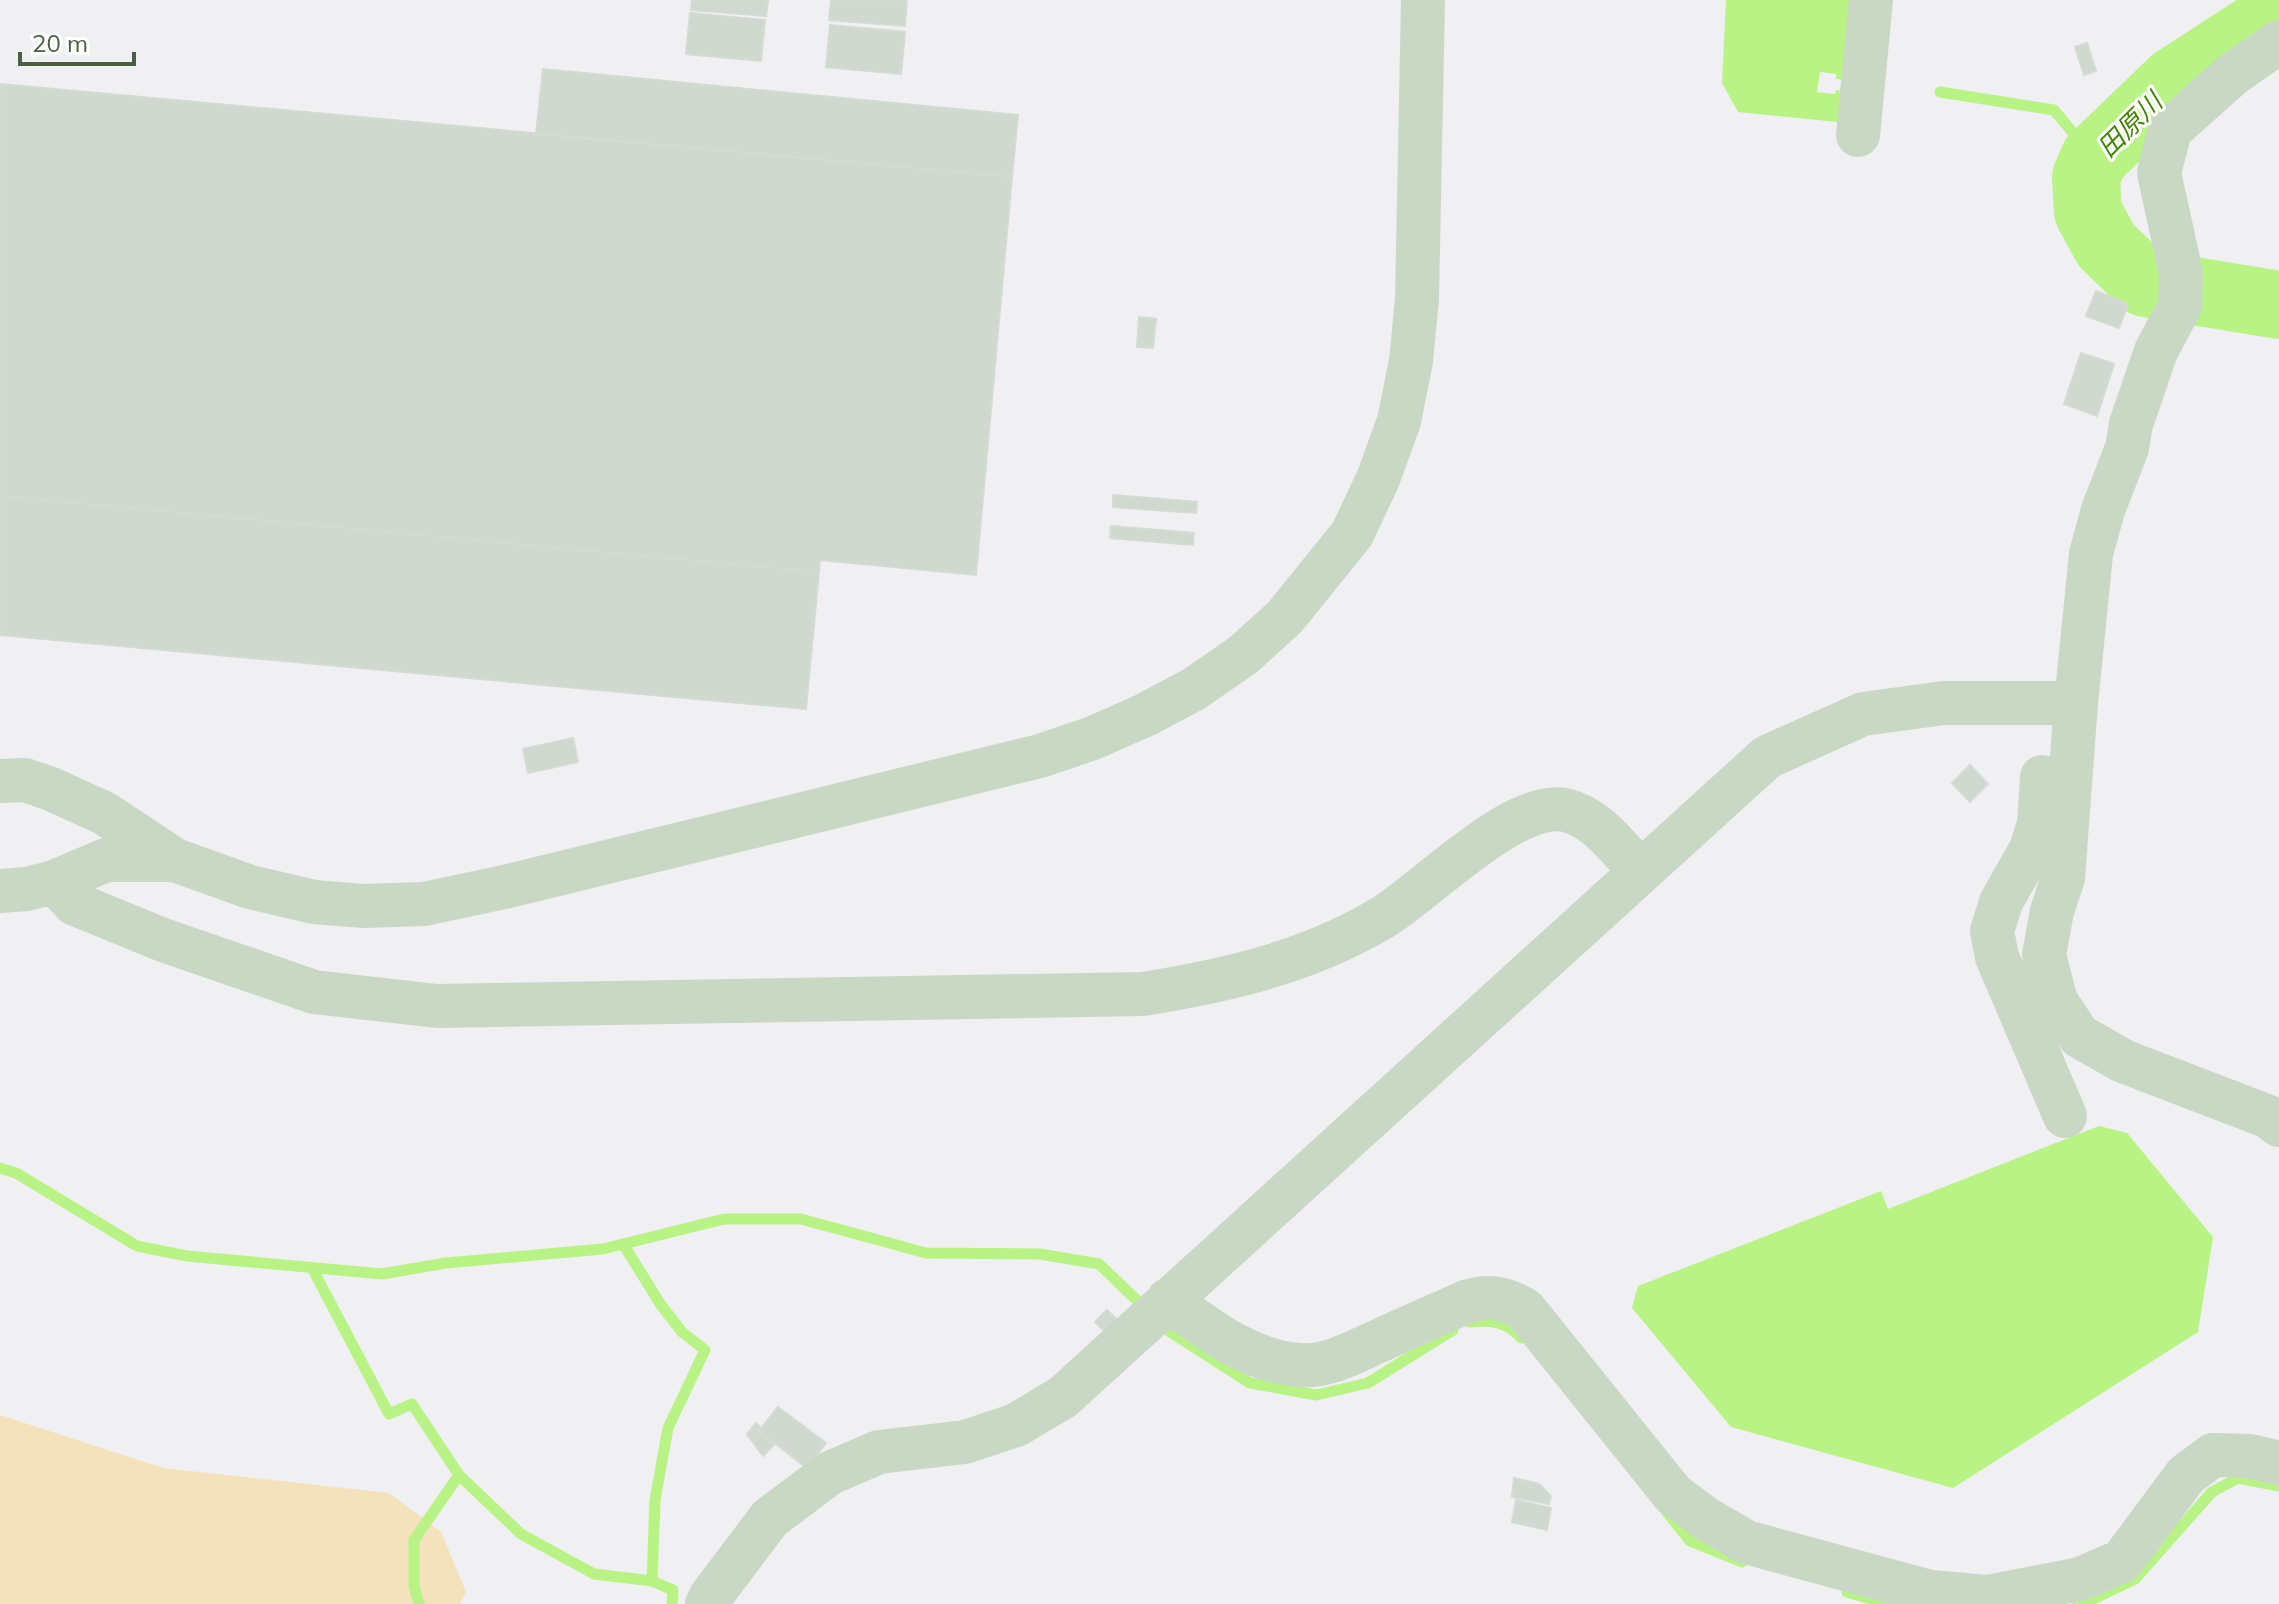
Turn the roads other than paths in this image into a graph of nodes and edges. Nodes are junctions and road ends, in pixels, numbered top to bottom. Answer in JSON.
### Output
{"nodes":[{"id":1,"x":1423,"y":0,"type":"edge"},
{"id":2,"x":1871,"y":0,"type":"edge"},
{"id":3,"x":2279,"y":42,"type":"edge"},
{"id":4,"x":1858,"y":135,"type":"dead end"},
{"id":5,"x":2062,"y":703,"type":"junction"},
{"id":6,"x":0,"y":781,"type":"edge"},
{"id":7,"x":175,"y":860,"type":"junction"},
{"id":8,"x":1640,"y":871,"type":"junction"},
{"id":9,"x":54,"y":882,"type":"junction"},
{"id":10,"x":0,"y":891,"type":"edge"},
{"id":11,"x":2065,"y":1116,"type":"dead end"},
{"id":12,"x":2279,"y":1125,"type":"edge"},
{"id":13,"x":1156,"y":1311,"type":"junction"},
{"id":14,"x":2279,"y":1463,"type":"edge"},
{"id":15,"x":707,"y":1604,"type":"edge"}],
"edges":[{"from":1,"to":7,"type":"street"},
{"from":2,"to":4,"type":"street"},
{"from":3,"to":5,"type":"street"},
{"from":5,"to":8,"type":"street"},
{"from":5,"to":11,"type":"street"},
{"from":5,"to":12,"type":"street"},
{"from":6,"to":7,"type":"street"},
{"from":7,"to":9,"type":"street"},
{"from":8,"to":9,"type":"street"},
{"from":8,"to":13,"type":"street"},
{"from":9,"to":10,"type":"street"},
{"from":13,"to":14,"type":"street"},
{"from":13,"to":15,"type":"street"}]}
